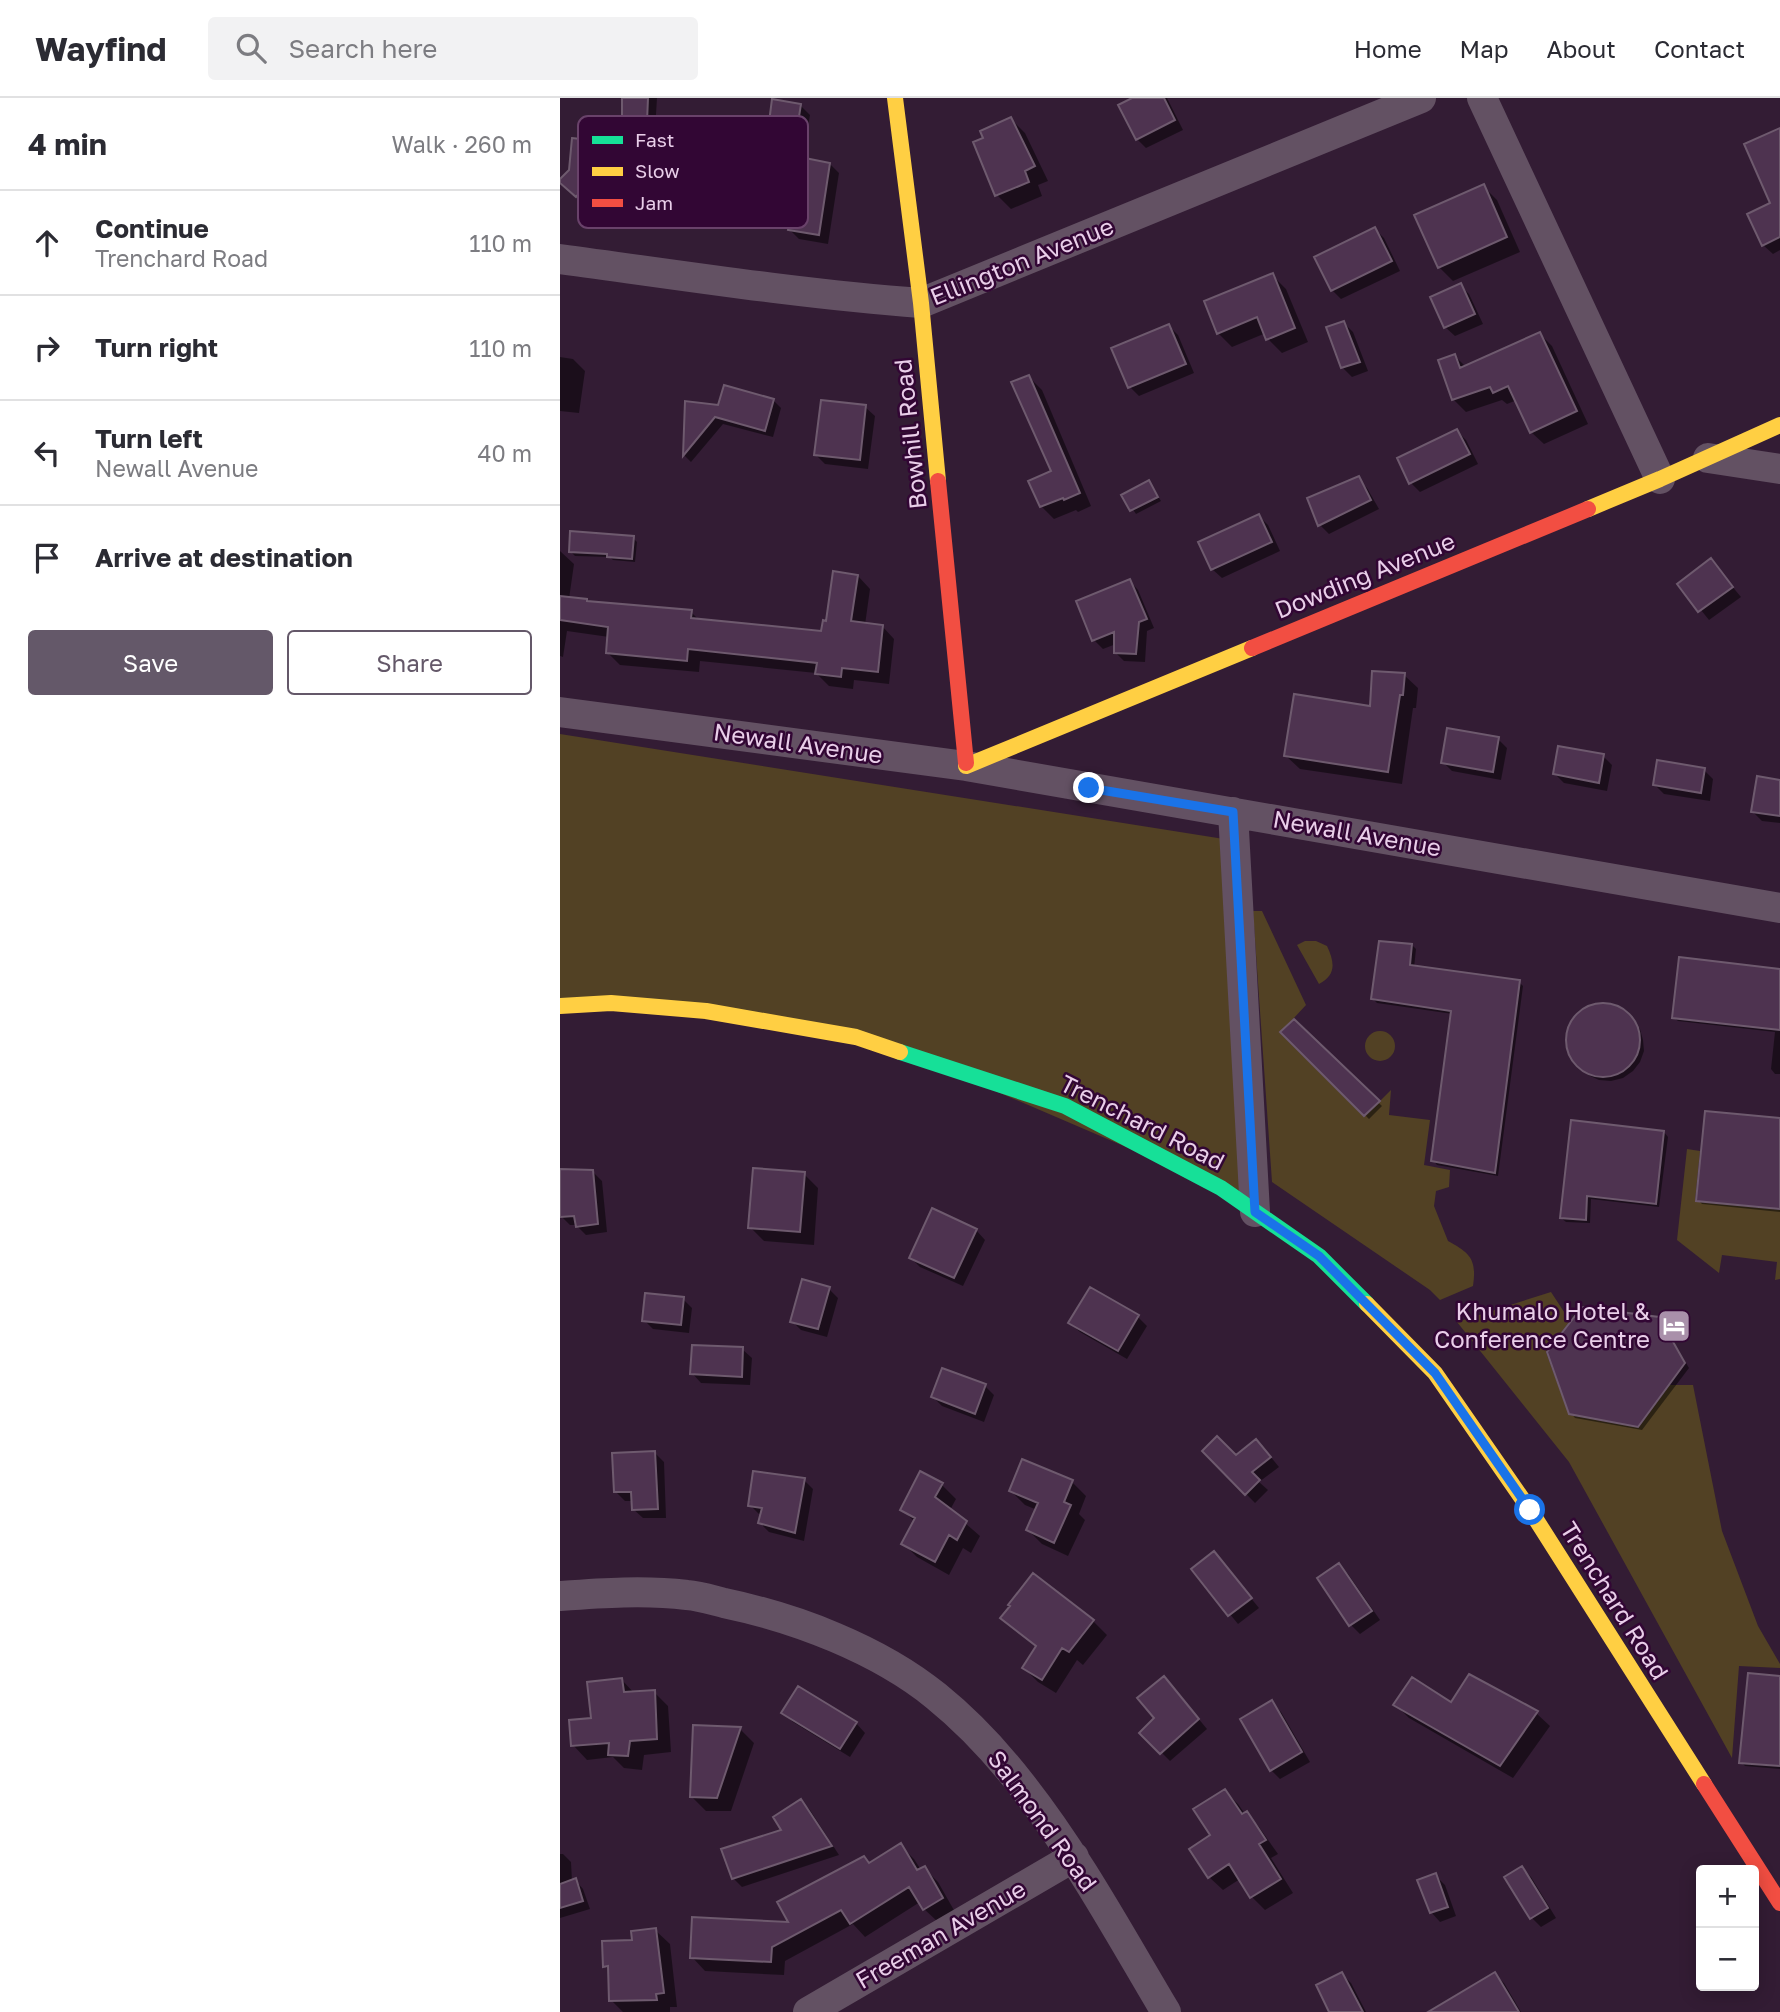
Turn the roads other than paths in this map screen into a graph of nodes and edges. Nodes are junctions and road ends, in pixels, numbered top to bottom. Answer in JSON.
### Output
{"nodes":[{"id":1,"x":895,"y":98,"type":"edge"},
{"id":2,"x":1421,"y":98,"type":"edge"},
{"id":3,"x":1482,"y":98,"type":"edge"},
{"id":4,"x":560,"y":259,"type":"edge"},
{"id":5,"x":921,"y":303,"type":"junction"},
{"id":6,"x":1780,"y":425,"type":"edge"},
{"id":7,"x":1708,"y":458,"type":"junction"},
{"id":8,"x":1780,"y":469,"type":"edge"},
{"id":9,"x":1660,"y":479,"type":"junction"},
{"id":10,"x":560,"y":712,"type":"edge"},
{"id":11,"x":966,"y":766,"type":"junction"},
{"id":12,"x":1233,"y":812,"type":"junction"},
{"id":13,"x":1780,"y":908,"type":"edge"},
{"id":14,"x":560,"y":1006,"type":"edge"},
{"id":15,"x":1255,"y":1212,"type":"junction"},
{"id":16,"x":560,"y":1596,"type":"edge"},
{"id":17,"x":1074,"y":1857,"type":"junction"},
{"id":18,"x":1780,"y":1903,"type":"edge"},
{"id":19,"x":808,"y":2012,"type":"edge"},
{"id":20,"x":1166,"y":2012,"type":"edge"}],
"edges":[{"from":1,"to":5,"type":"street","name":"Bowhill Road"},
{"from":2,"to":5,"type":"street","name":"Ellington Avenue"},
{"from":3,"to":9,"type":"street"},
{"from":4,"to":5,"type":"street","name":"Ellington Avenue"},
{"from":5,"to":11,"type":"street","name":"Bowhill Road"},
{"from":6,"to":7,"type":"street","name":"Dowding Avenue"},
{"from":7,"to":8,"type":"street"},
{"from":7,"to":9,"type":"street","name":"Dowding Avenue"},
{"from":9,"to":11,"type":"street","name":"Dowding Avenue"},
{"from":10,"to":11,"type":"street","name":"Newall Avenue"},
{"from":11,"to":12,"type":"street","name":"Newall Avenue"},
{"from":12,"to":13,"type":"street","name":"Newall Avenue"},
{"from":12,"to":15,"type":"street"},
{"from":14,"to":15,"type":"street","name":"Trenchard Road"},
{"from":15,"to":18,"type":"street","name":"Trenchard Road"},
{"from":16,"to":17,"type":"street","name":"Salmond Road"},
{"from":17,"to":19,"type":"street","name":"Freeman Avenue"},
{"from":17,"to":20,"type":"street","name":"Salmond Road"}]}
